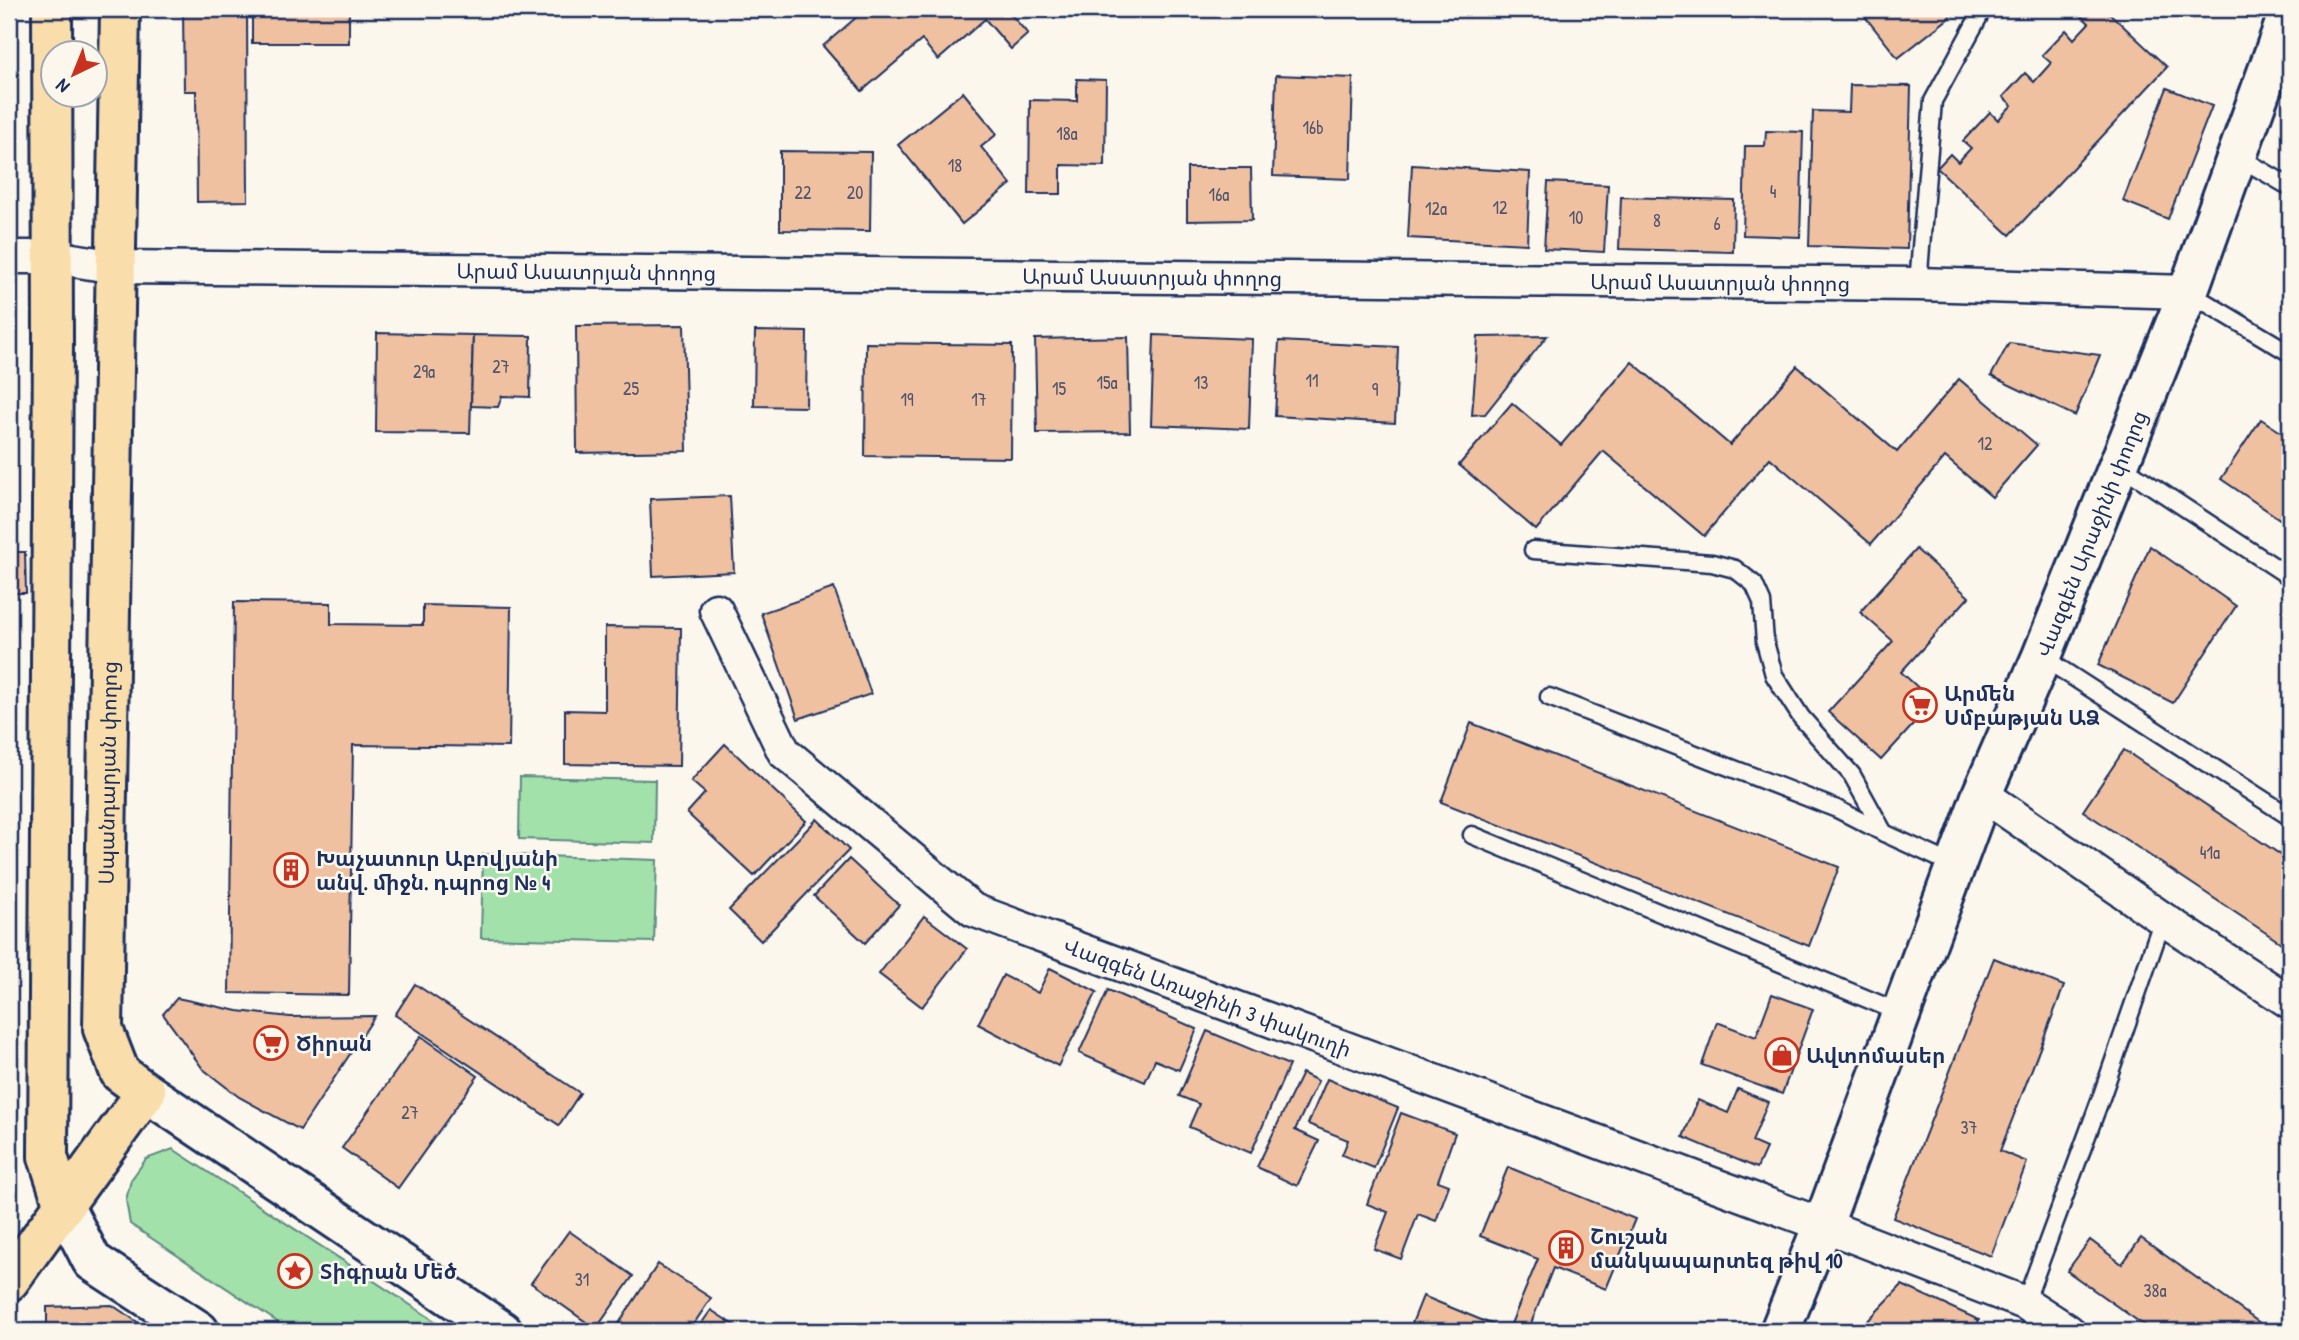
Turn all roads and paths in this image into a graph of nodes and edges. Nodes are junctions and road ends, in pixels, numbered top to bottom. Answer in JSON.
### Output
{"nodes":[{"id":1,"x":52,"y":9,"type":"edge"},
{"id":2,"x":120,"y":9,"type":"edge"},
{"id":3,"x":1983,"y":9,"type":"edge"},
{"id":4,"x":2290,"y":9,"type":"edge"},
{"id":5,"x":2237,"y":156,"type":"junction"},
{"id":6,"x":2290,"y":187,"type":"edge"},
{"id":7,"x":9,"y":257,"type":"edge"},
{"id":8,"x":54,"y":257,"type":"junction"},
{"id":9,"x":116,"y":267,"type":"junction"},
{"id":10,"x":1918,"y":284,"type":"junction"},
{"id":11,"x":2188,"y":292,"type":"junction"},
{"id":12,"x":2290,"y":353,"type":"edge"},
{"id":13,"x":2119,"y":465,"type":"junction"},
{"id":14,"x":1533,"y":550,"type":"dead end"},
{"id":15,"x":2290,"y":577,"type":"edge"},
{"id":16,"x":716,"y":610,"type":"dead end"},
{"id":17,"x":2042,"y":656,"type":"junction"},
{"id":18,"x":1549,"y":697,"type":"dead end"},
{"id":19,"x":1982,"y":794,"type":"junction"},
{"id":20,"x":2290,"y":817,"type":"edge"},
{"id":21,"x":1884,"y":833,"type":"junction"},
{"id":22,"x":1472,"y":835,"type":"dead end"},
{"id":23,"x":1956,"y":866,"type":"junction"},
{"id":24,"x":2163,"y":919,"type":"junction"},
{"id":25,"x":2290,"y":1002,"type":"edge"},
{"id":26,"x":1901,"y":1013,"type":"junction"},
{"id":27,"x":146,"y":1091,"type":"junction"},
{"id":28,"x":64,"y":1206,"type":"junction"},
{"id":29,"x":1823,"y":1225,"type":"junction"},
{"id":30,"x":9,"y":1281,"type":"edge"},
{"id":31,"x":2025,"y":1303,"type":"junction"},
{"id":32,"x":199,"y":1331,"type":"edge"},
{"id":33,"x":502,"y":1331,"type":"edge"},
{"id":34,"x":1780,"y":1331,"type":"edge"},
{"id":35,"x":2067,"y":1331,"type":"edge"}],
"edges":[{"from":1,"to":8,"type":"main road"},
{"from":2,"to":9,"type":"main road","name":"Սպանդարյան փողոց"},
{"from":3,"to":10,"type":"lane"},
{"from":4,"to":5,"type":"street","name":"Վազգեն Արաջինի փողոց"},
{"from":5,"to":6,"type":"lane"},
{"from":5,"to":11,"type":"street","name":"Վազգեն Արաջինի փողոց"},
{"from":7,"to":8,"type":"street","name":"Արամ Ասատրյան փողոց"},
{"from":8,"to":9,"type":"street","name":"Արամ Ասատրյան փողոց"},
{"from":8,"to":28,"type":"main road"},
{"from":9,"to":10,"type":"street","name":"Արամ Ասատրյան փողոց"},
{"from":9,"to":27,"type":"main road","name":"Սպանդարյան փողոց"},
{"from":10,"to":11,"type":"street","name":"Արամ Ասատրյան փողոց"},
{"from":11,"to":12,"type":"lane"},
{"from":11,"to":13,"type":"street","name":"Վազգեն Արաջինի փողոց"},
{"from":13,"to":15,"type":"lane"},
{"from":13,"to":17,"type":"street","name":"Վազգեն Արաջինի փողոց"},
{"from":14,"to":21,"type":"lane"},
{"from":16,"to":29,"type":"street","name":"Վազգեն Առաջինի 3 փակուղի"},
{"from":17,"to":19,"type":"street","name":"Վազգեն Արաջինի փողոց"},
{"from":17,"to":20,"type":"lane"},
{"from":18,"to":21,"type":"lane"},
{"from":19,"to":23,"type":"street","name":"Վազգեն Արաջինի փողոց"},
{"from":19,"to":24,"type":"street"},
{"from":21,"to":23,"type":"lane"},
{"from":22,"to":26,"type":"lane"},
{"from":23,"to":26,"type":"street","name":"Վազգեն Արաջինի փողոց"},
{"from":24,"to":25,"type":"street"},
{"from":24,"to":31,"type":"lane"},
{"from":26,"to":29,"type":"street","name":"Վազգեն Արաջինի փողոց"},
{"from":27,"to":28,"type":"main road"},
{"from":27,"to":33,"type":"street","name":"Սպանդարյան փողոց"},
{"from":28,"to":30,"type":"main road"},
{"from":28,"to":32,"type":"street"},
{"from":29,"to":31,"type":"street","name":"Վազգեն Առաջինի 3 փակուղի"},
{"from":29,"to":34,"type":"street","name":"Վազգեն Արաջինի փողոց"},
{"from":31,"to":35,"type":"street","name":"Վազգեն Առաջինի 3 փակուղի"}]}
